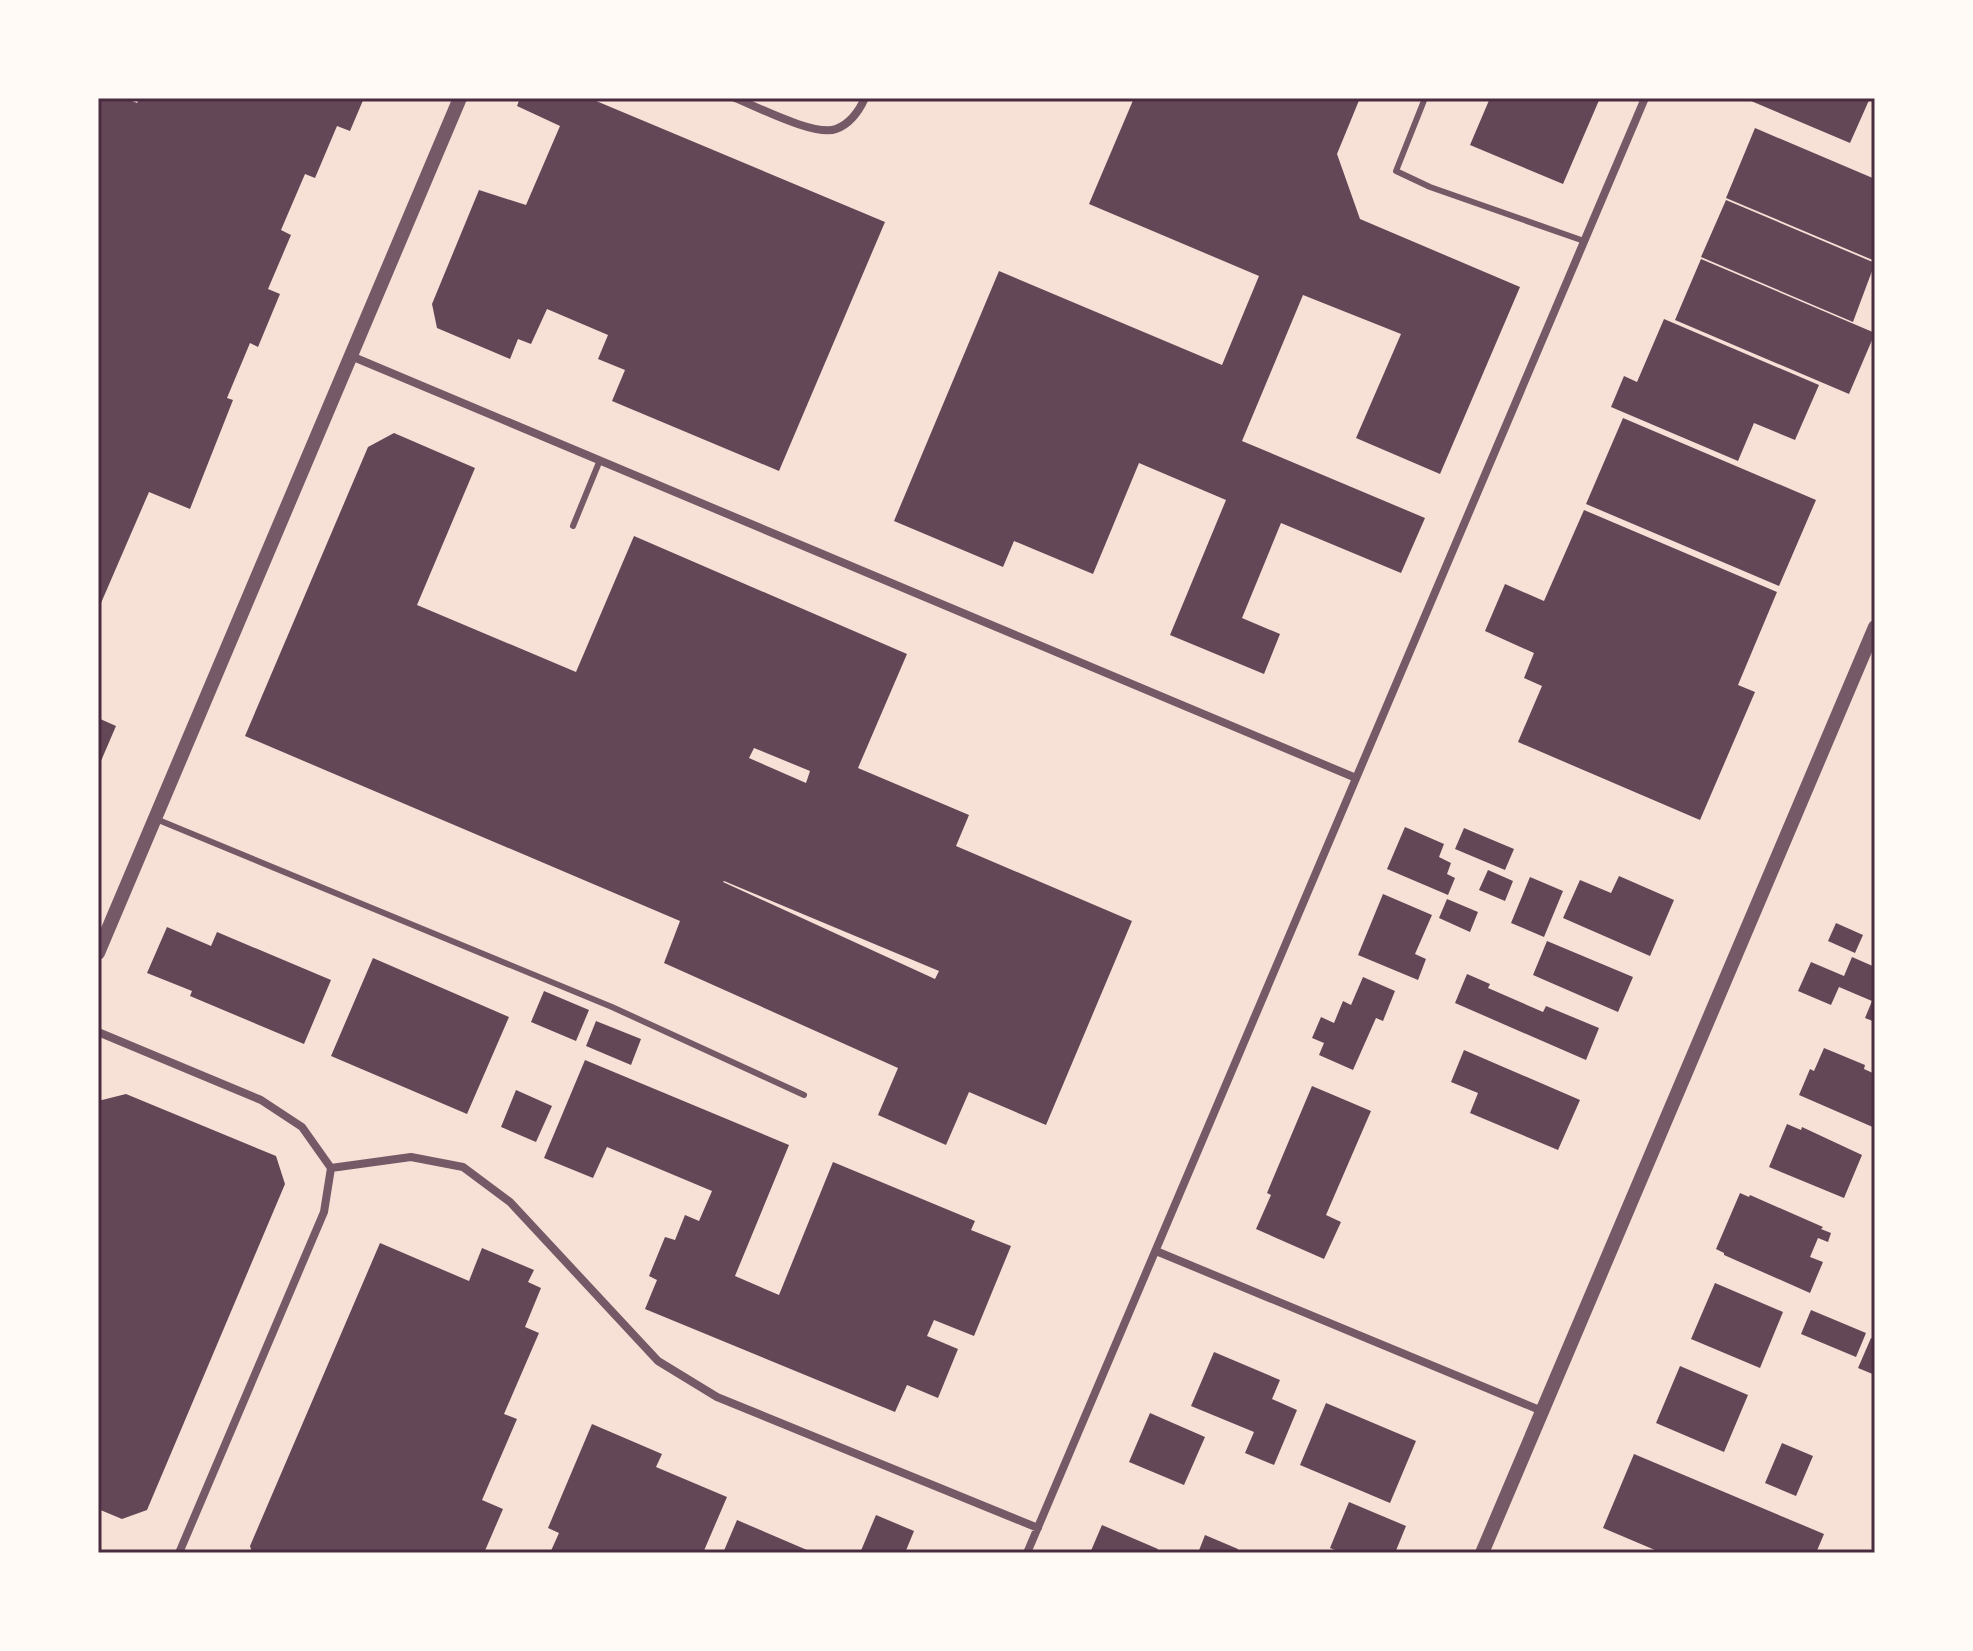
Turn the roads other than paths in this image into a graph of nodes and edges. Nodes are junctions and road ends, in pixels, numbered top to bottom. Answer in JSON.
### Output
{"nodes":[{"id":1,"x":460,"y":98,"type":"edge"},
{"id":2,"x":735,"y":98,"type":"edge"},
{"id":3,"x":865,"y":98,"type":"edge"},
{"id":4,"x":1425,"y":98,"type":"edge"},
{"id":5,"x":1645,"y":98,"type":"edge"},
{"id":6,"x":1584,"y":241,"type":"junction"},
{"id":7,"x":351,"y":356,"type":"junction"},
{"id":8,"x":600,"y":460,"type":"junction"},
{"id":9,"x":573,"y":526,"type":"dead end"},
{"id":10,"x":1875,"y":627,"type":"edge"},
{"id":11,"x":1356,"y":778,"type":"junction"},
{"id":12,"x":155,"y":818,"type":"junction"},
{"id":13,"x":98,"y":953,"type":"edge"},
{"id":14,"x":98,"y":1032,"type":"edge"},
{"id":15,"x":804,"y":1095,"type":"dead end"},
{"id":16,"x":331,"y":1168,"type":"junction"},
{"id":17,"x":1156,"y":1251,"type":"junction"},
{"id":18,"x":1542,"y":1411,"type":"junction"},
{"id":19,"x":1038,"y":1528,"type":"junction"},
{"id":20,"x":179,"y":1553,"type":"edge"},
{"id":21,"x":1027,"y":1553,"type":"edge"},
{"id":22,"x":1482,"y":1553,"type":"edge"}],
"edges":[{"from":1,"to":7,"type":"street"},
{"from":2,"to":3,"type":"street"},
{"from":4,"to":6,"type":"lane"},
{"from":5,"to":6,"type":"street"},
{"from":6,"to":11,"type":"street"},
{"from":7,"to":8,"type":"street"},
{"from":7,"to":12,"type":"street"},
{"from":8,"to":9,"type":"lane"},
{"from":8,"to":11,"type":"street"},
{"from":10,"to":18,"type":"street"},
{"from":11,"to":17,"type":"street"},
{"from":12,"to":13,"type":"street"},
{"from":12,"to":15,"type":"lane"},
{"from":14,"to":16,"type":"street"},
{"from":16,"to":19,"type":"street"},
{"from":16,"to":20,"type":"street"},
{"from":17,"to":18,"type":"street"},
{"from":17,"to":19,"type":"street"},
{"from":18,"to":22,"type":"street"},
{"from":19,"to":21,"type":"street"}]}
